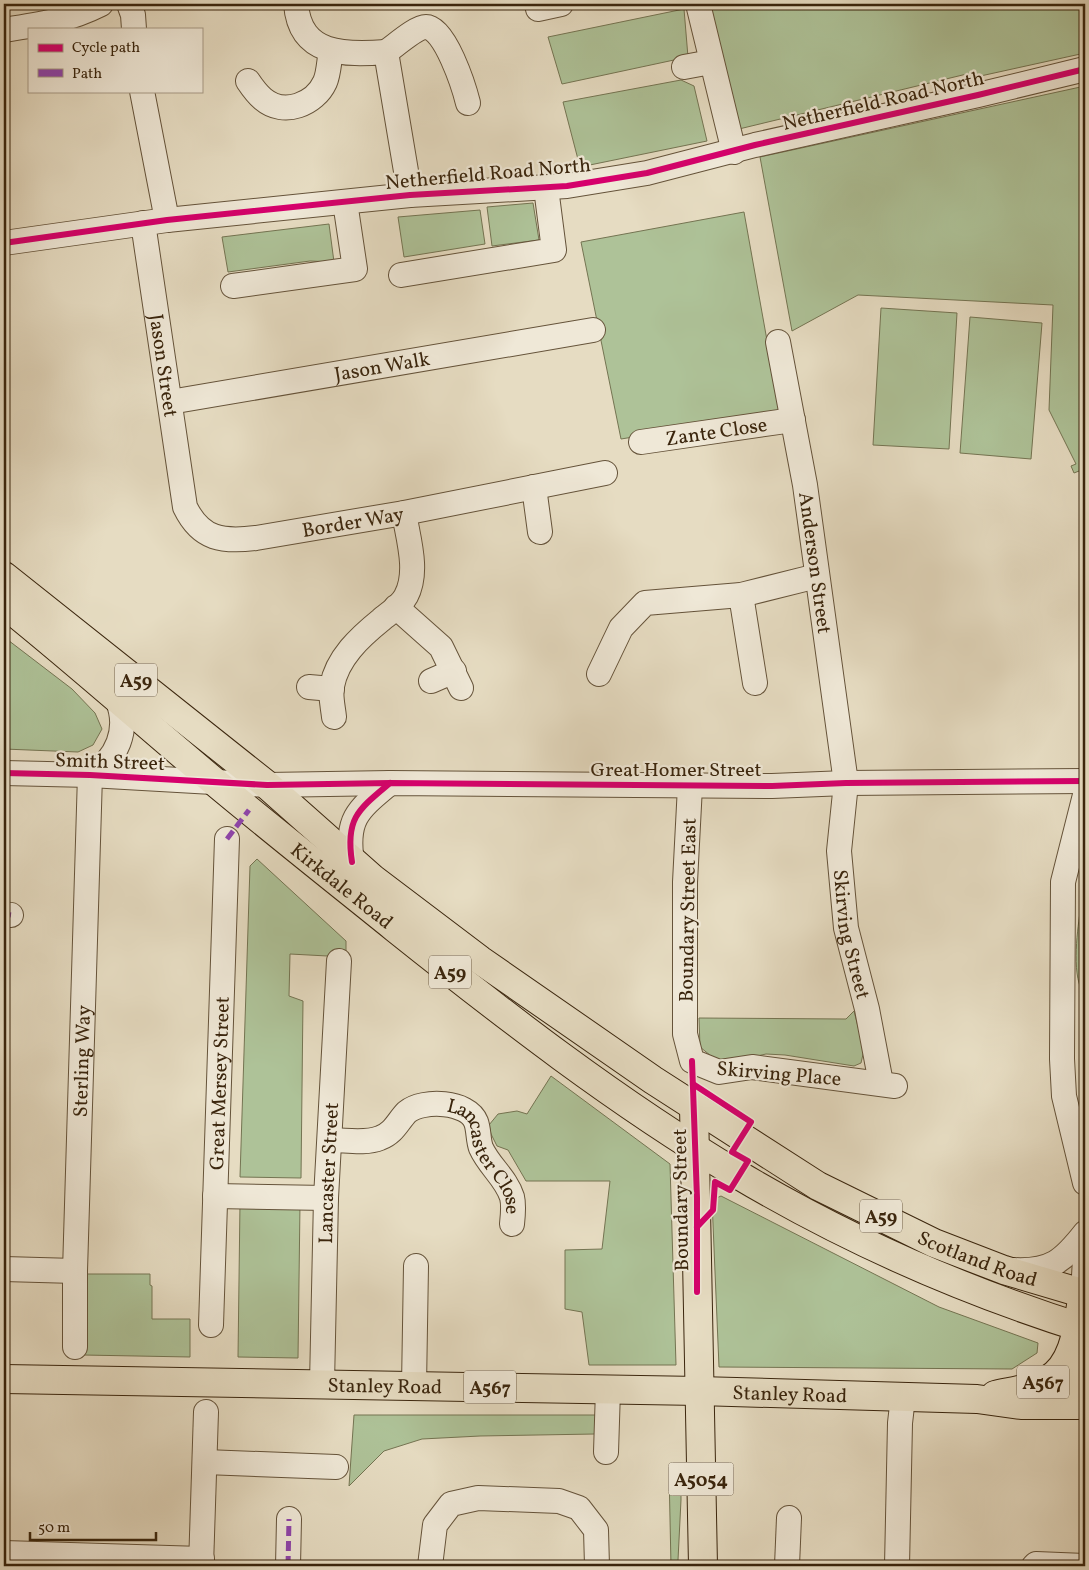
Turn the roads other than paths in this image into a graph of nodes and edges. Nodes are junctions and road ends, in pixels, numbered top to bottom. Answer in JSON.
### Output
{"nodes":[{"id":1,"x":101,"y":4,"type":"edge"},
{"id":2,"x":129,"y":4,"type":"edge"},
{"id":3,"x":296,"y":4,"type":"edge"},
{"id":4,"x":561,"y":4,"type":"edge"},
{"id":5,"x":698,"y":4,"type":"edge"},
{"id":6,"x":537,"y":6,"type":"edge"},
{"id":7,"x":134,"y":28,"type":"edge"},
{"id":8,"x":4,"y":30,"type":"edge"},
{"id":9,"x":331,"y":51,"type":"junction"},
{"id":10,"x":386,"y":52,"type":"junction"},
{"id":11,"x":711,"y":62,"type":"junction"},
{"id":12,"x":684,"y":68,"type":"dead end"},
{"id":13,"x":1085,"y":69,"type":"edge"},
{"id":14,"x":248,"y":81,"type":"dead end"},
{"id":15,"x":142,"y":92,"type":"edge"},
{"id":16,"x":468,"y":103,"type":"dead end"},
{"id":17,"x":734,"y":152,"type":"junction"},
{"id":18,"x":546,"y":188,"type":"junction"},
{"id":19,"x":410,"y":195,"type":"junction"},
{"id":20,"x":345,"y":202,"type":"junction"},
{"id":21,"x":167,"y":220,"type":"junction"},
{"id":22,"x":143,"y":223,"type":"junction"},
{"id":23,"x":4,"y":243,"type":"edge"},
{"id":24,"x":401,"y":275,"type":"dead end"},
{"id":25,"x":233,"y":286,"type":"dead end"},
{"id":26,"x":579,"y":325,"type":"dead end"},
{"id":27,"x":778,"y":342,"type":"dead end"},
{"id":28,"x":170,"y":402,"type":"junction"},
{"id":29,"x":793,"y":420,"type":"junction"},
{"id":30,"x":641,"y":442,"type":"dead end"},
{"id":31,"x":605,"y":473,"type":"dead end"},
{"id":32,"x":534,"y":487,"type":"junction"},
{"id":33,"x":185,"y":507,"type":"joint"},
{"id":34,"x":404,"y":513,"type":"junction"},
{"id":35,"x":540,"y":532,"type":"dead end"},
{"id":36,"x":4,"y":576,"type":"edge"},
{"id":37,"x":817,"y":576,"type":"junction"},
{"id":38,"x":741,"y":595,"type":"junction"},
{"id":39,"x":4,"y":604,"type":"edge"},
{"id":40,"x":396,"y":607,"type":"junction"},
{"id":41,"x":599,"y":674,"type":"dead end"},
{"id":42,"x":431,"y":681,"type":"dead end"},
{"id":43,"x":755,"y":683,"type":"dead end"},
{"id":44,"x":117,"y":699,"type":"junction"},
{"id":45,"x":334,"y":717,"type":"dead end"},
{"id":46,"x":4,"y":773,"type":"edge"},
{"id":47,"x":90,"y":775,"type":"junction"},
{"id":48,"x":1085,"y":781,"type":"edge"},
{"id":49,"x":214,"y":782,"type":"junction"},
{"id":50,"x":390,"y":783,"type":"junction"},
{"id":51,"x":846,"y":783,"type":"junction"},
{"id":52,"x":267,"y":785,"type":"junction"},
{"id":53,"x":690,"y":786,"type":"junction"},
{"id":54,"x":1085,"y":795,"type":"edge"},
{"id":55,"x":227,"y":840,"type":"dead end"},
{"id":56,"x":352,"y":862,"type":"junction"},
{"id":57,"x":339,"y":961,"type":"dead end"},
{"id":58,"x":685,"y":1034,"type":"joint"},
{"id":59,"x":888,"y":1084,"type":"joint"},
{"id":60,"x":694,"y":1106,"type":"junction"},
{"id":61,"x":1071,"y":1126,"type":"junction"},
{"id":62,"x":330,"y":1140,"type":"junction"},
{"id":63,"x":696,"y":1149,"type":"junction"},
{"id":64,"x":1085,"y":1149,"type":"edge"},
{"id":65,"x":1085,"y":1183,"type":"edge"},
{"id":66,"x":215,"y":1196,"type":"junction"},
{"id":67,"x":326,"y":1198,"type":"junction"},
{"id":68,"x":511,"y":1224,"type":"dead end"},
{"id":69,"x":1085,"y":1232,"type":"edge"},
{"id":70,"x":1085,"y":1259,"type":"edge"},
{"id":71,"x":416,"y":1266,"type":"dead end"},
{"id":72,"x":4,"y":1269,"type":"edge"},
{"id":73,"x":1004,"y":1270,"type":"junction"},
{"id":74,"x":75,"y":1271,"type":"junction"},
{"id":75,"x":1084,"y":1294,"type":"edge"},
{"id":76,"x":211,"y":1325,"type":"dead end"},
{"id":77,"x":1081,"y":1328,"type":"edge"},
{"id":78,"x":75,"y":1347,"type":"dead end"},
{"id":79,"x":1085,"y":1365,"type":"edge"},
{"id":80,"x":4,"y":1379,"type":"edge"},
{"id":81,"x":322,"y":1384,"type":"junction"},
{"id":82,"x":414,"y":1386,"type":"junction"},
{"id":83,"x":608,"y":1390,"type":"junction"},
{"id":84,"x":699,"y":1392,"type":"junction"},
{"id":85,"x":903,"y":1397,"type":"junction"},
{"id":86,"x":977,"y":1399,"type":"junction"},
{"id":87,"x":1043,"y":1405,"type":"junction"},
{"id":88,"x":1085,"y":1405,"type":"edge"},
{"id":89,"x":206,"y":1412,"type":"dead end"},
{"id":90,"x":606,"y":1452,"type":"dead end"},
{"id":91,"x":206,"y":1462,"type":"junction"},
{"id":92,"x":336,"y":1467,"type":"dead end"},
{"id":93,"x":790,"y":1518,"type":"dead end"},
{"id":94,"x":289,"y":1519,"type":"dead end"},
{"id":95,"x":4,"y":1553,"type":"edge"},
{"id":96,"x":202,"y":1563,"type":"edge"},
{"id":97,"x":288,"y":1566,"type":"edge"},
{"id":98,"x":430,"y":1566,"type":"edge"},
{"id":99,"x":597,"y":1566,"type":"edge"},
{"id":100,"x":703,"y":1566,"type":"edge"},
{"id":101,"x":788,"y":1566,"type":"edge"},
{"id":102,"x":897,"y":1566,"type":"edge"},
{"id":103,"x":1034,"y":1566,"type":"edge"},
{"id":104,"x":1085,"y":1566,"type":"edge"}],
"edges":[{"from":1,"to":8,"type":"street"},
{"from":2,"to":7,"type":"street"},
{"from":3,"to":9,"type":"street"},
{"from":4,"to":6,"type":"street"},
{"from":5,"to":11,"type":"street"},
{"from":9,"to":10,"type":"street"},
{"from":9,"to":14,"type":"street"},
{"from":10,"to":16,"type":"street"},
{"from":10,"to":19,"type":"street"},
{"from":11,"to":12,"type":"street"},
{"from":11,"to":17,"type":"street"},
{"from":13,"to":17,"type":"street","name":"Netherfield Road North"},
{"from":15,"to":21,"type":"street"},
{"from":17,"to":18,"type":"street","name":"Netherfield Road North"},
{"from":18,"to":19,"type":"street","name":"Netherfield Road North"},
{"from":18,"to":24,"type":"street"},
{"from":19,"to":20,"type":"street","name":"Netherfield Road North"},
{"from":20,"to":21,"type":"street","name":"Netherfield Road North"},
{"from":20,"to":25,"type":"street"},
{"from":21,"to":22,"type":"street","name":"Netherfield Road North"},
{"from":22,"to":23,"type":"street","name":"Netherfield Road North"},
{"from":22,"to":28,"type":"street","name":"Jason Street"},
{"from":26,"to":28,"type":"street","name":"Jason Walk"},
{"from":27,"to":29,"type":"street","name":"Anderson Street"},
{"from":28,"to":33,"type":"street","name":"Jason Street"},
{"from":29,"to":30,"type":"street","name":"Zante Close"},
{"from":29,"to":37,"type":"street","name":"Anderson Street"},
{"from":31,"to":32,"type":"street","name":"Border Way"},
{"from":32,"to":34,"type":"street","name":"Border Way"},
{"from":32,"to":35,"type":"street"},
{"from":33,"to":34,"type":"street","name":"Border Way"},
{"from":34,"to":40,"type":"street"},
{"from":36,"to":52,"type":"main road","name":"Kirkdale Road","number":"A59"},
{"from":37,"to":38,"type":"street"},
{"from":37,"to":51,"type":"street","name":"Anderson Street"},
{"from":38,"to":41,"type":"street"},
{"from":38,"to":43,"type":"street"},
{"from":39,"to":44,"type":"main road","name":"Kirkdale Road","number":"A59"},
{"from":40,"to":42,"type":"street"},
{"from":40,"to":45,"type":"street"},
{"from":44,"to":47,"type":"street","name":"Smith Street"},
{"from":44,"to":49,"type":"main road","name":"Kirkdale Road","number":"A59"},
{"from":46,"to":47,"type":"street","name":"Smith Street"},
{"from":47,"to":49,"type":"street","name":"Smith Street"},
{"from":47,"to":74,"type":"street","name":"Sterling Way"},
{"from":48,"to":51,"type":"street","name":"Great Homer Street"},
{"from":49,"to":52,"type":"street","name":"Smith Street"},
{"from":49,"to":63,"type":"main road","name":"Kirkdale Road","number":"A59"},
{"from":50,"to":52,"type":"street","name":"Great Homer Street"},
{"from":50,"to":53,"type":"street","name":"Great Homer Street"},
{"from":50,"to":56,"type":"street"},
{"from":51,"to":53,"type":"street","name":"Great Homer Street"},
{"from":51,"to":59,"type":"street","name":"Skirving Street"},
{"from":52,"to":56,"type":"main road","name":"Kirkdale Road","number":"A59"},
{"from":53,"to":58,"type":"street","name":"Boundary Street East"},
{"from":54,"to":61,"type":"street"},
{"from":55,"to":66,"type":"street","name":"Great Mersey Street"},
{"from":56,"to":60,"type":"main road","name":"Kirkdale Road","number":"A59"},
{"from":57,"to":62,"type":"street","name":"Lancaster Street"},
{"from":58,"to":59,"type":"street","name":"Skirving Place"},
{"from":60,"to":63,"type":"main road","name":"Boundary Street","number":"A5054"},
{"from":60,"to":73,"type":"main road","name":"Scotland Road","number":"A59"},
{"from":61,"to":64,"type":"street"},
{"from":61,"to":65,"type":"street"},
{"from":62,"to":67,"type":"street","name":"Lancaster Street"},
{"from":62,"to":68,"type":"street","name":"Lancaster Close"},
{"from":63,"to":77,"type":"main road","name":"Scotland Road","number":"A59"},
{"from":63,"to":84,"type":"main road","name":"Boundary Street","number":"A5054"},
{"from":66,"to":67,"type":"street"},
{"from":66,"to":76,"type":"street","name":"Great Mersey Street"},
{"from":67,"to":81,"type":"street","name":"Lancaster Street"},
{"from":69,"to":73,"type":"street"},
{"from":70,"to":75,"type":"street"},
{"from":71,"to":82,"type":"street"},
{"from":72,"to":74,"type":"street"},
{"from":73,"to":75,"type":"main road","name":"Scotland Road","number":"A59"},
{"from":74,"to":78,"type":"street","name":"Sterling Way"},
{"from":75,"to":77,"type":"main road","name":"Stanley Road"},
{"from":77,"to":86,"type":"main road","name":"Stanley Road","number":"A567"},
{"from":79,"to":87,"type":"main road","name":"Stanley Road","number":"A567"},
{"from":80,"to":81,"type":"main road","name":"Stanley Road","number":"A567"},
{"from":81,"to":82,"type":"main road","name":"Stanley Road","number":"A567"},
{"from":82,"to":83,"type":"main road","name":"Stanley Road","number":"A567"},
{"from":83,"to":84,"type":"main road","name":"Stanley Road","number":"A567"},
{"from":83,"to":90,"type":"street"},
{"from":84,"to":85,"type":"main road","name":"Stanley Road","number":"A567"},
{"from":84,"to":100,"type":"main road","name":"Boundary Street","number":"A5054"},
{"from":85,"to":86,"type":"main road","name":"Stanley Road","number":"A567"},
{"from":85,"to":102,"type":"street"},
{"from":86,"to":87,"type":"main road","name":"Stanley Road","number":"A567"},
{"from":87,"to":88,"type":"main road","name":"Stanley Road","number":"A567"},
{"from":89,"to":91,"type":"street"},
{"from":91,"to":92,"type":"street"},
{"from":91,"to":96,"type":"street"},
{"from":93,"to":101,"type":"street"},
{"from":94,"to":97,"type":"street"},
{"from":95,"to":96,"type":"street"},
{"from":98,"to":99,"type":"street"},
{"from":103,"to":104,"type":"street"}]}
